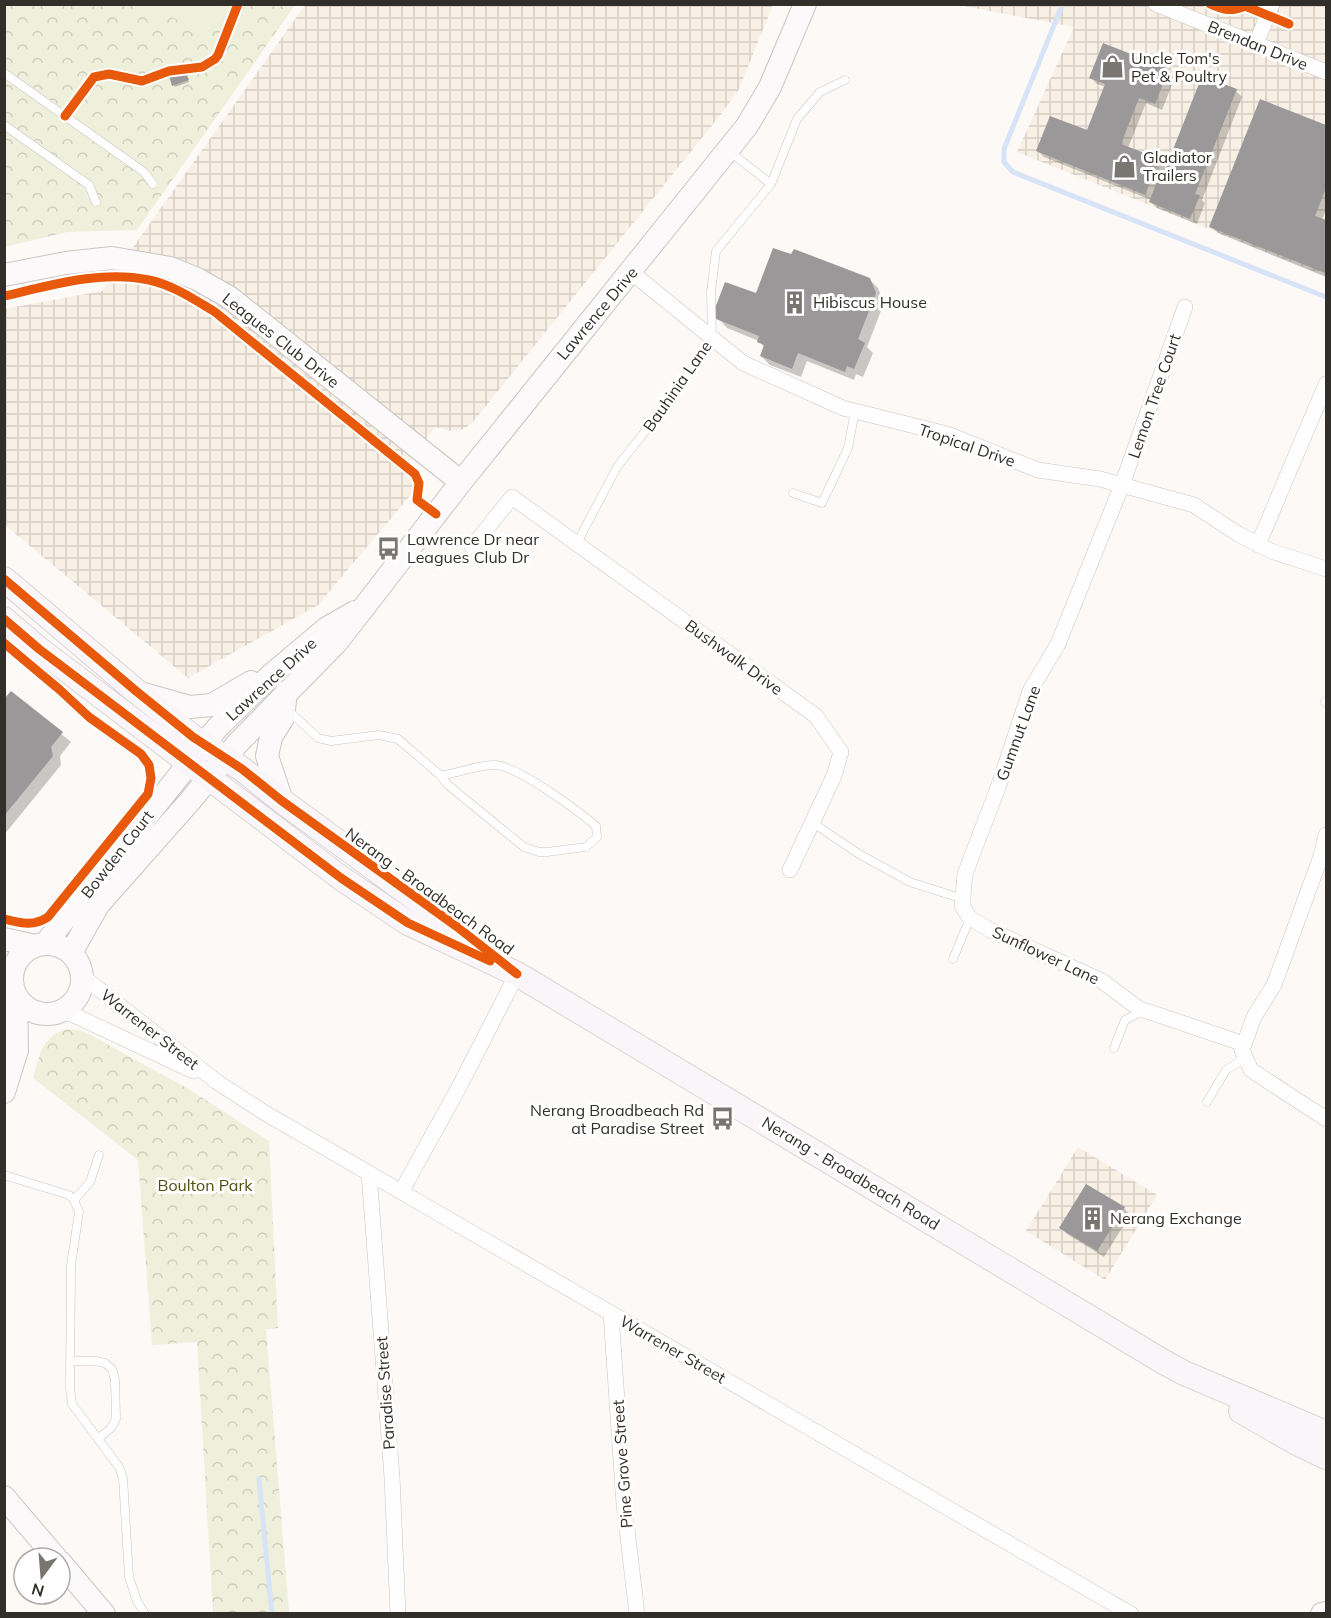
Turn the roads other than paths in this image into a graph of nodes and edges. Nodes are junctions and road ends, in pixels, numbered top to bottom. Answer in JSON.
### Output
{"nodes":[{"id":1,"x":805,"y":4,"type":"edge"},
{"id":2,"x":1156,"y":4,"type":"edge"},
{"id":3,"x":1272,"y":4,"type":"edge"},
{"id":4,"x":1256,"y":44,"type":"junction"},
{"id":5,"x":1326,"y":72,"type":"edge"},
{"id":6,"x":4,"y":73,"type":"edge"},
{"id":7,"x":845,"y":80,"type":"dead end"},
{"id":8,"x":4,"y":125,"type":"edge"},
{"id":9,"x":728,"y":151,"type":"junction"},
{"id":10,"x":153,"y":184,"type":"dead end"},
{"id":11,"x":771,"y":184,"type":"junction"},
{"id":12,"x":96,"y":202,"type":"dead end"},
{"id":13,"x":631,"y":272,"type":"junction"},
{"id":14,"x":4,"y":275,"type":"edge"},
{"id":15,"x":1185,"y":307,"type":"dead end"},
{"id":16,"x":712,"y":339,"type":"junction"},
{"id":17,"x":1326,"y":384,"type":"edge"},
{"id":18,"x":855,"y":411,"type":"junction"},
{"id":19,"x":461,"y":482,"type":"junction"},
{"id":20,"x":1122,"y":485,"type":"junction"},
{"id":21,"x":793,"y":493,"type":"dead end"},
{"id":22,"x":577,"y":543,"type":"junction"},
{"id":23,"x":1258,"y":545,"type":"junction"},
{"id":24,"x":472,"y":548,"type":"dead end"},
{"id":25,"x":1326,"y":568,"type":"edge"},
{"id":26,"x":4,"y":579,"type":"edge"},
{"id":27,"x":364,"y":607,"type":"junction"},
{"id":28,"x":4,"y":619,"type":"edge"},
{"id":29,"x":270,"y":676,"type":"junction"},
{"id":30,"x":136,"y":691,"type":"junction"},
{"id":31,"x":285,"y":699,"type":"junction"},
{"id":32,"x":204,"y":744,"type":"junction"},
{"id":33,"x":225,"y":758,"type":"junction"},
{"id":34,"x":188,"y":763,"type":"junction"},
{"id":35,"x":440,"y":775,"type":"junction"},
{"id":36,"x":209,"y":779,"type":"junction"},
{"id":37,"x":282,"y":801,"type":"junction"},
{"id":38,"x":813,"y":823,"type":"junction"},
{"id":39,"x":1326,"y":835,"type":"edge"},
{"id":40,"x":790,"y":870,"type":"dead end"},
{"id":41,"x":963,"y":898,"type":"junction"},
{"id":42,"x":970,"y":918,"type":"junction"},
{"id":43,"x":4,"y":939,"type":"edge"},
{"id":44,"x":40,"y":945,"type":"junction"},
{"id":45,"x":71,"y":953,"type":"junction"},
{"id":46,"x":953,"y":959,"type":"dead end"},
{"id":47,"x":517,"y":974,"type":"junction"},
{"id":48,"x":82,"y":976,"type":"junction"},
{"id":49,"x":11,"y":984,"type":"edge"},
{"id":50,"x":1144,"y":1010,"type":"junction"},
{"id":51,"x":57,"y":1012,"type":"junction"},
{"id":52,"x":1114,"y":1048,"type":"dead end"},
{"id":53,"x":17,"y":1050,"type":"junction"},
{"id":54,"x":1245,"y":1051,"type":"junction"},
{"id":55,"x":217,"y":1083,"type":"junction"},
{"id":56,"x":4,"y":1092,"type":"edge"},
{"id":57,"x":1207,"y":1102,"type":"dead end"},
{"id":58,"x":1326,"y":1119,"type":"edge"},
{"id":59,"x":99,"y":1155,"type":"dead end"},
{"id":60,"x":369,"y":1173,"type":"junction"},
{"id":61,"x":4,"y":1175,"type":"edge"},
{"id":62,"x":401,"y":1192,"type":"junction"},
{"id":63,"x":74,"y":1200,"type":"junction"},
{"id":64,"x":611,"y":1313,"type":"junction"},
{"id":65,"x":70,"y":1360,"type":"junction"},
{"id":66,"x":1184,"y":1373,"type":"junction"},
{"id":67,"x":1326,"y":1433,"type":"edge"},
{"id":68,"x":99,"y":1438,"type":"junction"},
{"id":69,"x":1326,"y":1457,"type":"edge"},
{"id":70,"x":4,"y":1497,"type":"edge"},
{"id":71,"x":46,"y":1546,"type":"edge"},
{"id":72,"x":72,"y":1576,"type":"edge"},
{"id":73,"x":1326,"y":1613,"type":"edge"},
{"id":74,"x":104,"y":1614,"type":"edge"},
{"id":75,"x":145,"y":1614,"type":"edge"},
{"id":76,"x":398,"y":1614,"type":"edge"},
{"id":77,"x":637,"y":1614,"type":"edge"},
{"id":78,"x":1131,"y":1614,"type":"edge"},
{"id":79,"x":1322,"y":1614,"type":"edge"}],
"edges":[{"from":1,"to":9,"type":"street","name":"Lawrence Drive"},
{"from":2,"to":4,"type":"street","name":"Brendan Drive"},
{"from":3,"to":4,"type":"street"},
{"from":4,"to":5,"type":"street","name":"Brendan Drive"},
{"from":6,"to":10,"type":"lane"},
{"from":7,"to":11,"type":"lane","name":"Bauhinia Lane"},
{"from":8,"to":12,"type":"lane"},
{"from":9,"to":11,"type":"lane"},
{"from":9,"to":13,"type":"street","name":"Lawrence Drive"},
{"from":11,"to":16,"type":"lane","name":"Bauhinia Lane"},
{"from":13,"to":16,"type":"street","name":"Tropical Drive"},
{"from":13,"to":19,"type":"street","name":"Lawrence Drive"},
{"from":14,"to":19,"type":"street","name":"Leagues Club Drive"},
{"from":15,"to":20,"type":"street","name":"Lemon Tree Court"},
{"from":16,"to":18,"type":"street","name":"Tropical Drive"},
{"from":16,"to":22,"type":"lane","name":"Bauhinia Lane"},
{"from":17,"to":23,"type":"street"},
{"from":18,"to":20,"type":"street","name":"Tropical Drive"},
{"from":18,"to":21,"type":"lane"},
{"from":19,"to":27,"type":"street","name":"Lawrence Drive"},
{"from":20,"to":23,"type":"street","name":"Tropical Drive"},
{"from":20,"to":41,"type":"street","name":"Gumnut Lane"},
{"from":22,"to":24,"type":"street","name":"Bushwalk Drive"},
{"from":22,"to":38,"type":"street","name":"Bushwalk Drive"},
{"from":23,"to":25,"type":"street","name":"Tropical Drive"},
{"from":26,"to":30,"type":"main road","name":"Nerang - Broadbeach Road"},
{"from":27,"to":29,"type":"street","name":"Lawrence Drive"},
{"from":27,"to":31,"type":"street","name":"Lawrence Drive"},
{"from":28,"to":34,"type":"main road","name":"Nerang - Broadbeach Road"},
{"from":29,"to":30,"type":"street"},
{"from":29,"to":32,"type":"street","name":"Lawrence Drive"},
{"from":30,"to":32,"type":"main road","name":"Nerang - Broadbeach Road"},
{"from":31,"to":33,"type":"street","name":"Lawrence Drive"},
{"from":31,"to":35,"type":"lane"},
{"from":31,"to":37,"type":"street"},
{"from":32,"to":33,"type":"main road","name":"Nerang - Broadbeach Road"},
{"from":32,"to":34,"type":"street","name":"Lawrence Drive"},
{"from":33,"to":36,"type":"street","name":"Lawrence Drive"},
{"from":33,"to":37,"type":"main road","name":"Nerang - Broadbeach Road"},
{"from":34,"to":36,"type":"main road","name":"Nerang - Broadbeach Road"},
{"from":34,"to":44,"type":"street","name":"Bowden Court"},
{"from":35,"to":35,"type":"lane"},
{"from":36,"to":45,"type":"street","name":"Bowden Court"},
{"from":36,"to":47,"type":"main road","name":"Nerang - Broadbeach Road"},
{"from":37,"to":47,"type":"main road","name":"Nerang - Broadbeach Road"},
{"from":38,"to":40,"type":"street","name":"Bushwalk Drive"},
{"from":38,"to":41,"type":"lane"},
{"from":39,"to":54,"type":"street"},
{"from":41,"to":42,"type":"street","name":"Gumnut Lane"},
{"from":42,"to":46,"type":"lane"},
{"from":42,"to":50,"type":"street","name":"Sunflower Lane"},
{"from":43,"to":44,"type":"street"},
{"from":44,"to":45,"type":"street"},
{"from":44,"to":49,"type":"street"},
{"from":45,"to":48,"type":"street"},
{"from":47,"to":62,"type":"street"},
{"from":47,"to":66,"type":"main road","name":"Nerang - Broadbeach Road"},
{"from":48,"to":51,"type":"street"},
{"from":48,"to":55,"type":"street","name":"Warrener Street"},
{"from":49,"to":51,"type":"street"},
{"from":49,"to":53,"type":"street"},
{"from":50,"to":52,"type":"lane"},
{"from":50,"to":54,"type":"street","name":"Sunflower Lane"},
{"from":51,"to":53,"type":"street"},
{"from":51,"to":55,"type":"street","name":"Warrener Street"},
{"from":53,"to":56,"type":"street"},
{"from":54,"to":57,"type":"lane"},
{"from":54,"to":58,"type":"street","name":"Sunflower Lane"},
{"from":55,"to":60,"type":"street","name":"Warrener Street"},
{"from":59,"to":63,"type":"lane"},
{"from":60,"to":62,"type":"street","name":"Warrener Street"},
{"from":60,"to":76,"type":"street","name":"Paradise Street"},
{"from":61,"to":63,"type":"lane"},
{"from":62,"to":64,"type":"street","name":"Warrener Street"},
{"from":63,"to":65,"type":"lane"},
{"from":64,"to":77,"type":"street","name":"Pine Grove Street"},
{"from":64,"to":78,"type":"street","name":"Warrener Street"},
{"from":65,"to":68,"type":"lane"},
{"from":65,"to":68,"type":"lane"},
{"from":66,"to":67,"type":"main road","name":"Nerang - Broadbeach Road"},
{"from":66,"to":69,"type":"main road","name":"Nerang - Broadbeach Road"},
{"from":68,"to":75,"type":"lane"},
{"from":70,"to":71,"type":"street"},
{"from":72,"to":74,"type":"street"},
{"from":73,"to":79,"type":"street"}]}
